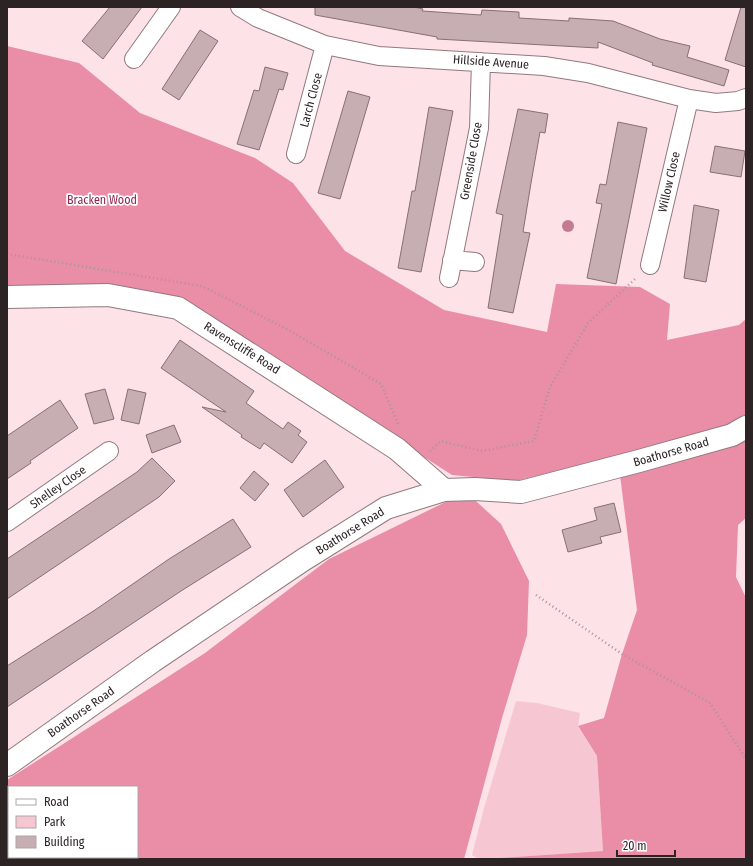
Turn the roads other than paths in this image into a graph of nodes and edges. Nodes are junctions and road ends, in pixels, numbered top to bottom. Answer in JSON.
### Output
{"nodes":[{"id":1,"x":171,"y":7,"type":"edge"},
{"id":2,"x":240,"y":7,"type":"edge"},
{"id":3,"x":325,"y":45,"type":"junction"},
{"id":4,"x":134,"y":59,"type":"dead end"},
{"id":5,"x":481,"y":62,"type":"junction"},
{"id":6,"x":746,"y":98,"type":"edge"},
{"id":7,"x":689,"y":99,"type":"junction"},
{"id":8,"x":296,"y":154,"type":"dead end"},
{"id":9,"x":452,"y":260,"type":"junction"},
{"id":10,"x":475,"y":262,"type":"dead end"},
{"id":11,"x":650,"y":265,"type":"road end"},
{"id":12,"x":449,"y":278,"type":"dead end"},
{"id":13,"x":7,"y":297,"type":"edge"},
{"id":14,"x":746,"y":427,"type":"edge"},
{"id":15,"x":109,"y":451,"type":"dead end"},
{"id":16,"x":444,"y":490,"type":"junction"},
{"id":17,"x":7,"y":522,"type":"edge"},
{"id":18,"x":7,"y":765,"type":"edge"}],
"edges":[{"from":1,"to":4,"type":"street"},
{"from":2,"to":3,"type":"street","name":"Hillside Avenue"},
{"from":3,"to":5,"type":"street","name":"Hillside Avenue"},
{"from":3,"to":8,"type":"street","name":"Larch Close"},
{"from":5,"to":7,"type":"street","name":"Hillside Avenue"},
{"from":5,"to":9,"type":"street","name":"Greenside Close"},
{"from":6,"to":7,"type":"street","name":"Hillside Avenue"},
{"from":7,"to":11,"type":"street","name":"Willow Close"},
{"from":9,"to":10,"type":"street"},
{"from":9,"to":12,"type":"street","name":"Greenside Close"},
{"from":13,"to":16,"type":"street","name":"Ravenscliffe Road"},
{"from":14,"to":16,"type":"street","name":"Boathorse Road"},
{"from":15,"to":17,"type":"street","name":"Shelley Close"},
{"from":16,"to":18,"type":"street","name":"Boathorse Road"}]}
